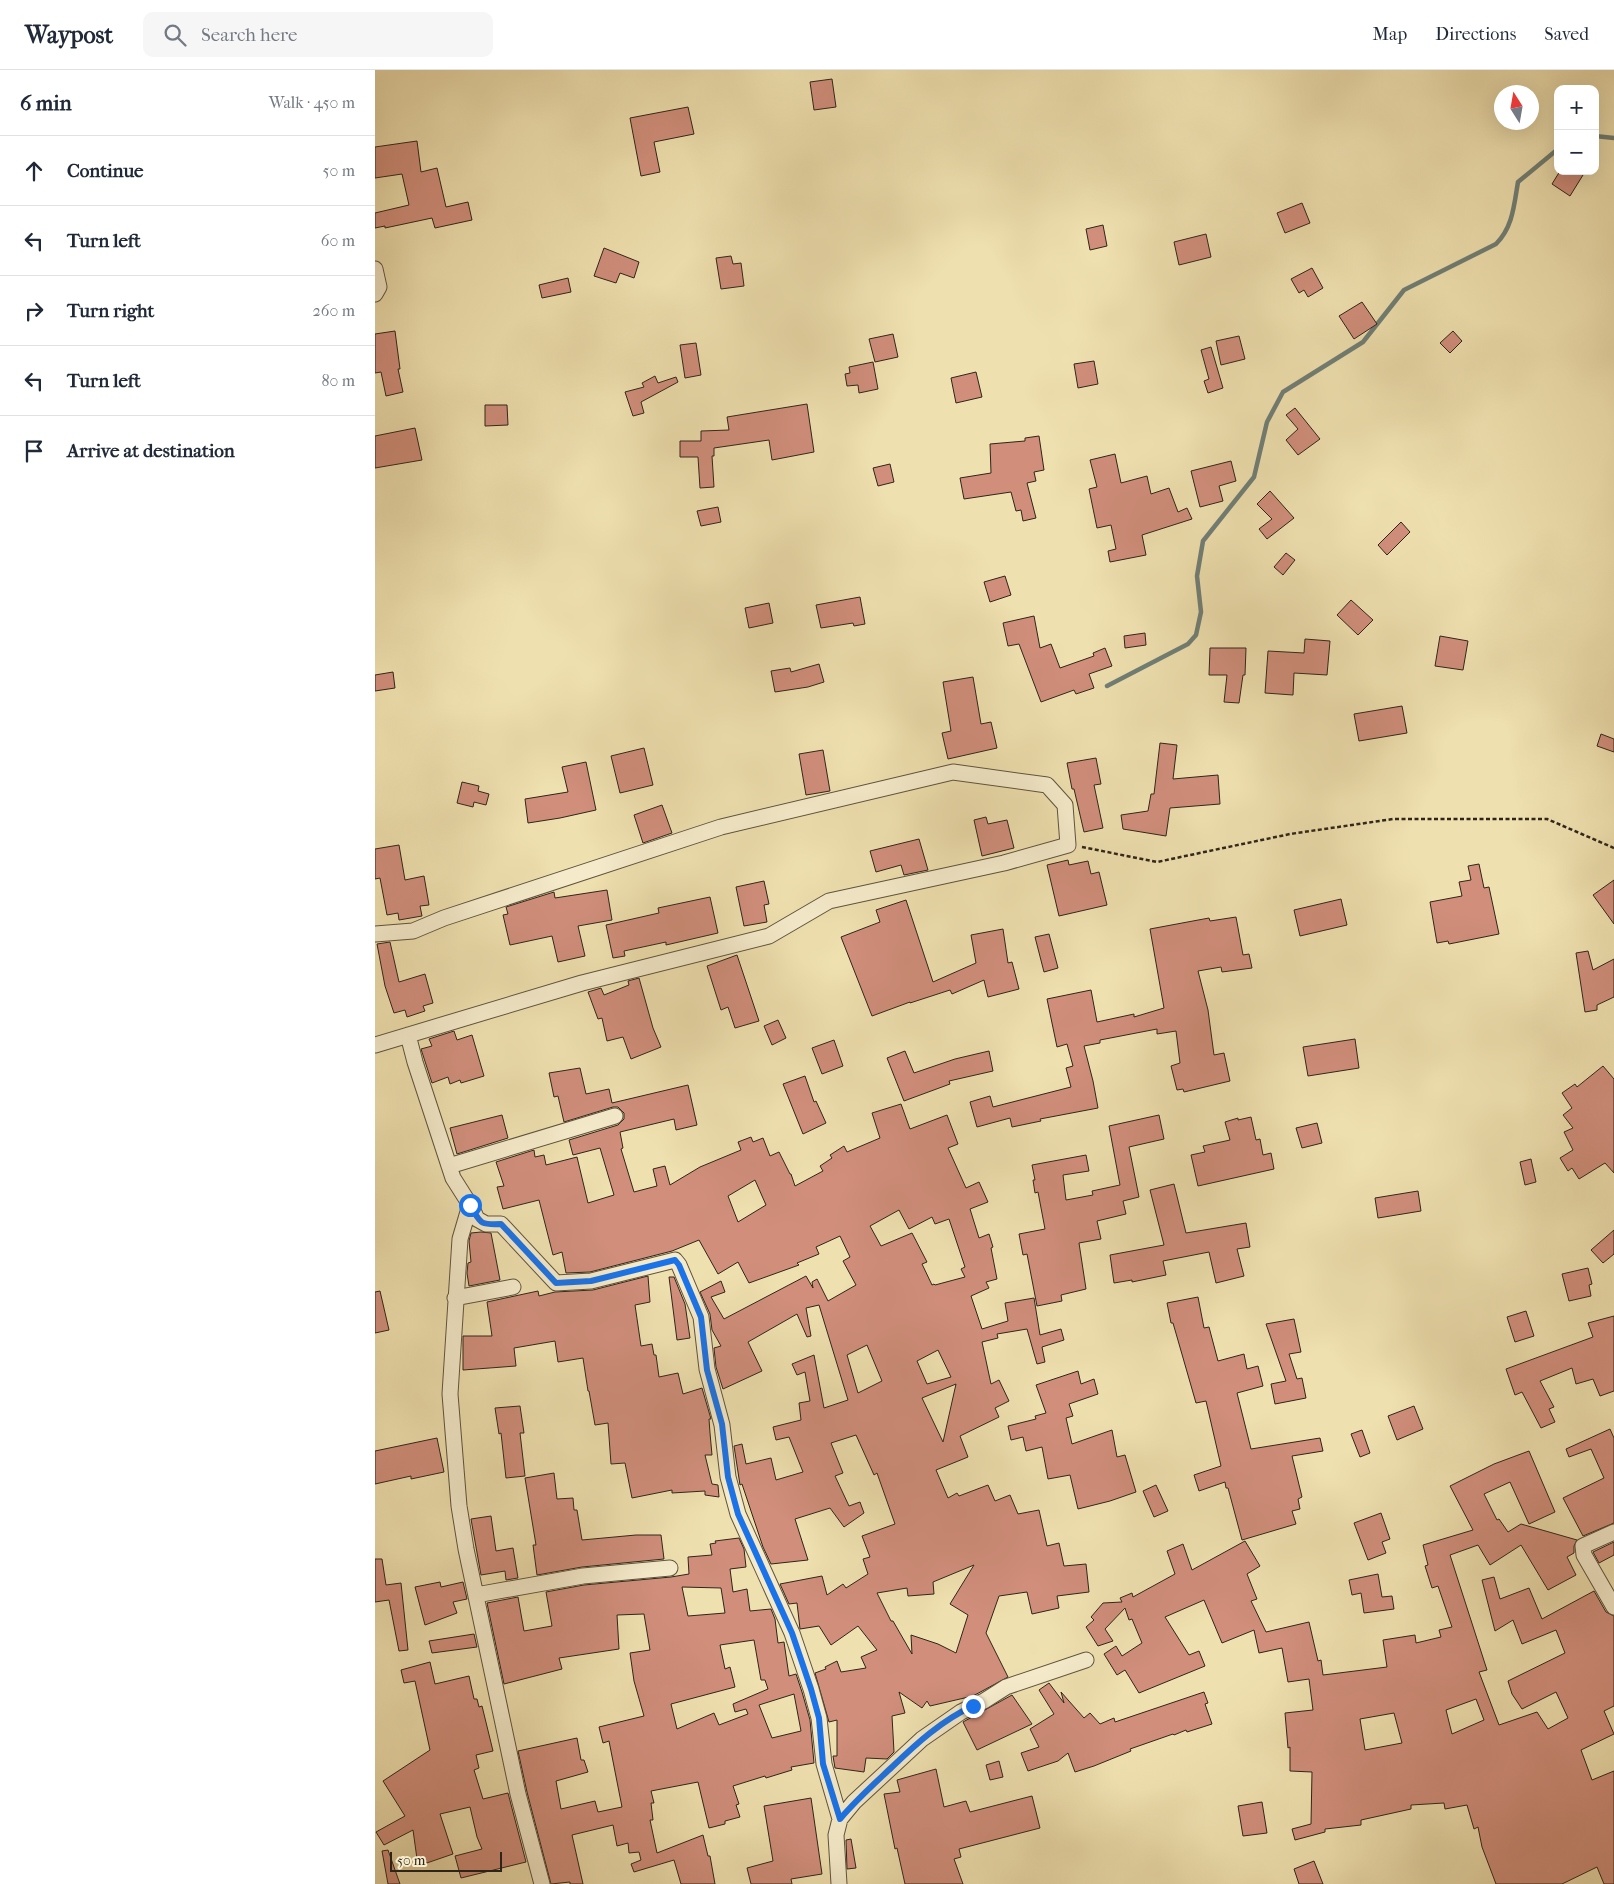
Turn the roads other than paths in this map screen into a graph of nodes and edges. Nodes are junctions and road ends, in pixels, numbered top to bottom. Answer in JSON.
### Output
{"nodes":[{"id":1,"x":375,"y":269,"type":"edge"},
{"id":2,"x":375,"y":294,"type":"edge"},
{"id":3,"x":375,"y":934,"type":"edge"},
{"id":4,"x":408,"y":1035,"type":"junction"},
{"id":5,"x":375,"y":1045,"type":"edge"},
{"id":6,"x":615,"y":1116,"type":"dead end"},
{"id":7,"x":449,"y":1166,"type":"junction"},
{"id":8,"x":470,"y":1205,"type":"junction"},
{"id":9,"x":513,"y":1287,"type":"dead end"},
{"id":10,"x":455,"y":1298,"type":"junction"},
{"id":11,"x":1614,"y":1532,"type":"edge"},
{"id":12,"x":670,"y":1568,"type":"dead end"},
{"id":13,"x":475,"y":1596,"type":"junction"},
{"id":14,"x":1614,"y":1607,"type":"edge"},
{"id":15,"x":1086,"y":1660,"type":"dead end"},
{"id":16,"x":840,"y":1819,"type":"junction"},
{"id":17,"x":542,"y":1884,"type":"edge"},
{"id":18,"x":839,"y":1884,"type":"edge"}],
"edges":[{"from":1,"to":2,"type":"street"},
{"from":3,"to":4,"type":"street"},
{"from":4,"to":5,"type":"street"},
{"from":4,"to":7,"type":"street"},
{"from":6,"to":7,"type":"street"},
{"from":7,"to":8,"type":"street"},
{"from":8,"to":10,"type":"street"},
{"from":8,"to":16,"type":"street"},
{"from":9,"to":10,"type":"street"},
{"from":10,"to":13,"type":"street"},
{"from":11,"to":14,"type":"street"},
{"from":12,"to":13,"type":"street"},
{"from":13,"to":17,"type":"street"},
{"from":15,"to":16,"type":"street"},
{"from":16,"to":18,"type":"street"}]}
